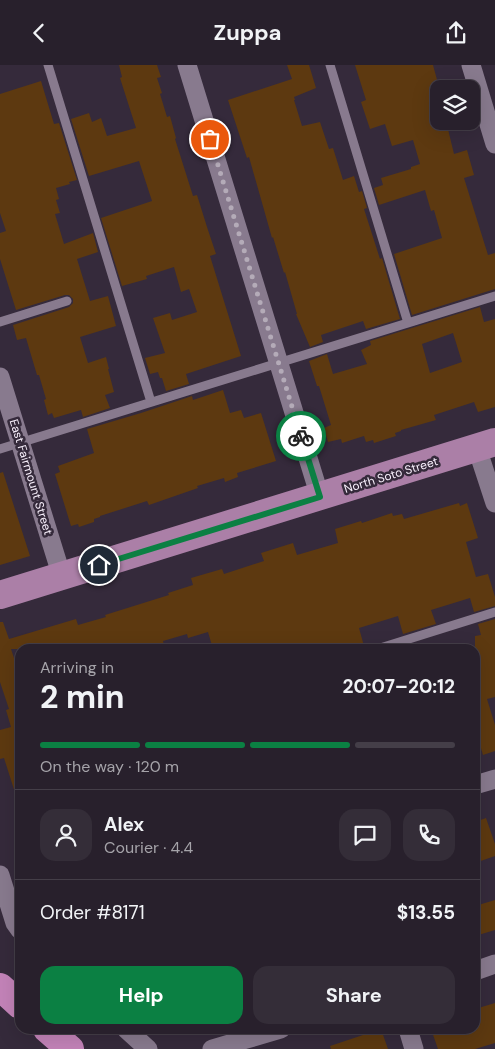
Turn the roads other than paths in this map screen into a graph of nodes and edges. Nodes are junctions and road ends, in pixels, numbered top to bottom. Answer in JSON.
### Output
{"nodes":[{"id":1,"x":48,"y":65,"type":"edge"},
{"id":2,"x":187,"y":65,"type":"edge"},
{"id":3,"x":330,"y":65,"type":"edge"},
{"id":4,"x":471,"y":65,"type":"edge"},
{"id":5,"x":495,"y":143,"type":"edge"},
{"id":6,"x":495,"y":296,"type":"edge"},
{"id":7,"x":68,"y":301,"type":"dead end"},
{"id":8,"x":0,"y":322,"type":"edge"},
{"id":9,"x":408,"y":323,"type":"junction"},
{"id":10,"x":279,"y":363,"type":"junction"},
{"id":11,"x":0,"y":377,"type":"edge"},
{"id":12,"x":151,"y":403,"type":"junction"},
{"id":13,"x":20,"y":443,"type":"junction"},
{"id":14,"x":486,"y":445,"type":"edge"},
{"id":15,"x":0,"y":449,"type":"edge"},
{"id":16,"x":320,"y":497,"type":"junction"},
{"id":17,"x":495,"y":503,"type":"edge"},
{"id":18,"x":62,"y":577,"type":"junction"},
{"id":19,"x":0,"y":595,"type":"edge"},
{"id":20,"x":495,"y":611,"type":"edge"},
{"id":21,"x":393,"y":644,"type":"edge"},
{"id":22,"x":495,"y":779,"type":"edge"},
{"id":23,"x":480,"y":784,"type":"edge"},
{"id":24,"x":0,"y":875,"type":"edge"},
{"id":25,"x":15,"y":917,"type":"edge"},
{"id":26,"x":495,"y":964,"type":"edge"},
{"id":27,"x":480,"y":969,"type":"edge"},
{"id":28,"x":0,"y":987,"type":"edge"},
{"id":29,"x":15,"y":1000,"type":"edge"},
{"id":30,"x":53,"y":1034,"type":"edge"},
{"id":31,"x":132,"y":1034,"type":"edge"},
{"id":32,"x":264,"y":1034,"type":"edge"},
{"id":33,"x":410,"y":1034,"type":"edge"},
{"id":34,"x":70,"y":1049,"type":"edge"},
{"id":35,"x":148,"y":1049,"type":"edge"},
{"id":36,"x":212,"y":1049,"type":"edge"},
{"id":37,"x":414,"y":1049,"type":"edge"}],
"edges":[{"from":1,"to":12,"type":"lane"},
{"from":2,"to":10,"type":"street"},
{"from":3,"to":9,"type":"lane"},
{"from":4,"to":5,"type":"street"},
{"from":6,"to":9,"type":"lane"},
{"from":7,"to":8,"type":"lane"},
{"from":9,"to":10,"type":"lane"},
{"from":10,"to":12,"type":"lane"},
{"from":10,"to":16,"type":"street"},
{"from":11,"to":13,"type":"street","name":"East Fairmount Street"},
{"from":12,"to":13,"type":"lane"},
{"from":13,"to":15,"type":"lane"},
{"from":13,"to":18,"type":"street","name":"East Fairmount Street"},
{"from":14,"to":16,"type":"main road","name":"North Soto Street"},
{"from":14,"to":17,"type":"street"},
{"from":16,"to":18,"type":"main road","name":"North Soto Street"},
{"from":18,"to":19,"type":"main road","name":"North Soto Street"},
{"from":20,"to":21,"type":"lane"},
{"from":22,"to":23,"type":"street"},
{"from":24,"to":25,"type":"street"},
{"from":26,"to":27,"type":"street"},
{"from":28,"to":29,"type":"highway"},
{"from":30,"to":34,"type":"highway"},
{"from":31,"to":35,"type":"street"},
{"from":32,"to":36,"type":"street"},
{"from":33,"to":37,"type":"street"}]}
